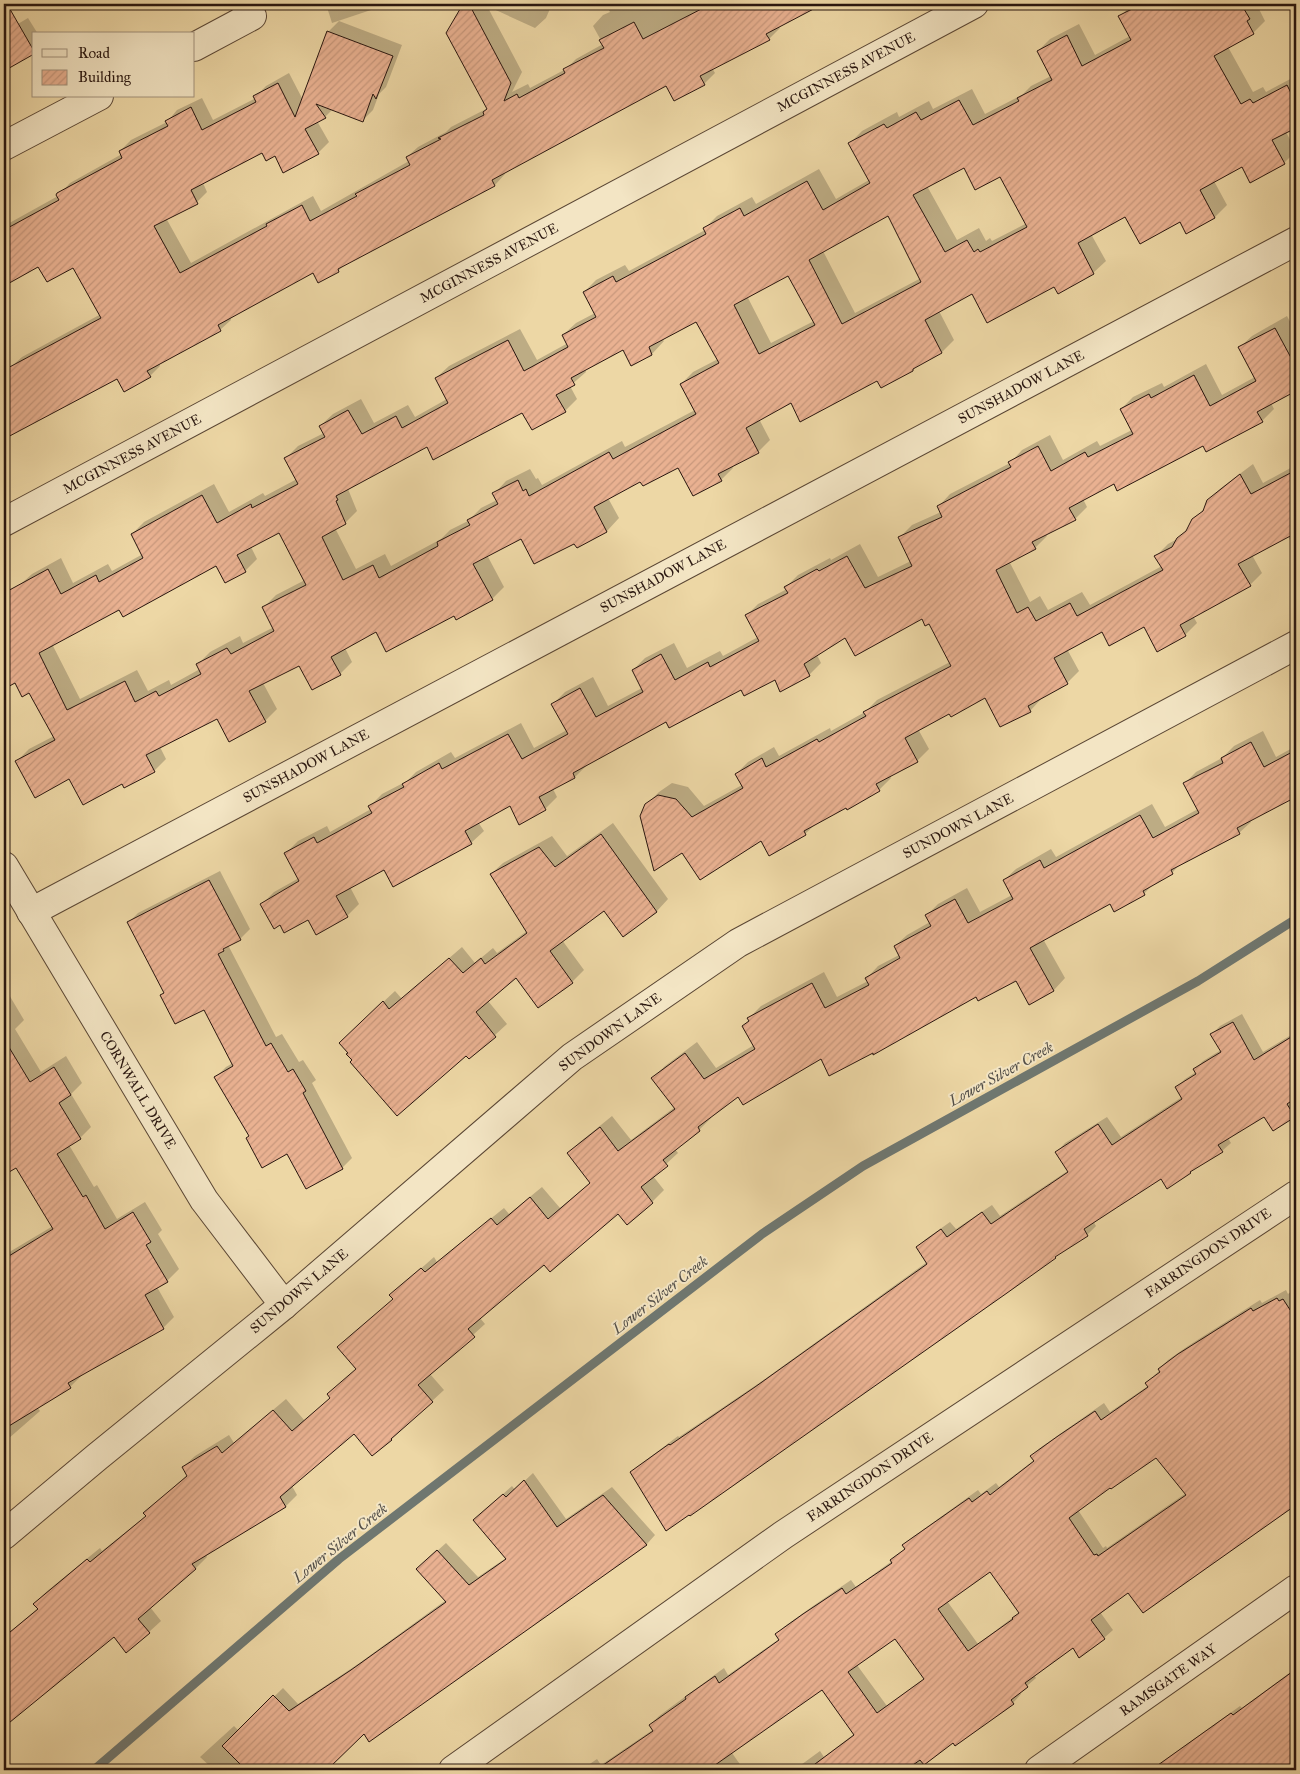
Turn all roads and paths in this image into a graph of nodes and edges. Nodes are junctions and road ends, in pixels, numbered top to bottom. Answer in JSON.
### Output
{"nodes":[{"id":1,"x":974,"y":4,"type":"edge"},
{"id":2,"x":248,"y":10,"type":"edge"},
{"id":3,"x":195,"y":45,"type":"edge"},
{"id":4,"x":95,"y":98,"type":"edge"},
{"id":5,"x":4,"y":146,"type":"edge"},
{"id":6,"x":1296,"y":241,"type":"edge"},
{"id":7,"x":4,"y":522,"type":"edge"},
{"id":8,"x":1296,"y":645,"type":"edge"},
{"id":9,"x":4,"y":866,"type":"edge"},
{"id":10,"x":31,"y":912,"type":"junction"},
{"id":11,"x":1295,"y":1198,"type":"edge"},
{"id":12,"x":284,"y":1305,"type":"junction"},
{"id":13,"x":4,"y":1535,"type":"edge"},
{"id":14,"x":1296,"y":1589,"type":"edge"},
{"id":15,"x":453,"y":1770,"type":"edge"},
{"id":16,"x":1039,"y":1770,"type":"edge"}],
"edges":[{"from":1,"to":7,"type":"street","name":"MCGINNESS AVENUE"},
{"from":2,"to":3,"type":"street"},
{"from":4,"to":5,"type":"street"},
{"from":6,"to":10,"type":"street","name":"SUNSHADOW LANE"},
{"from":8,"to":12,"type":"street","name":"SUNDOWN LANE"},
{"from":9,"to":10,"type":"street","name":"CORNWALL DRIVE"},
{"from":10,"to":12,"type":"street","name":"CORNWALL DRIVE"},
{"from":11,"to":15,"type":"street","name":"FARRINGDON DRIVE"},
{"from":12,"to":13,"type":"street","name":"SUNDOWN LANE"},
{"from":14,"to":16,"type":"street","name":"RAMSGATE WAY"}]}
